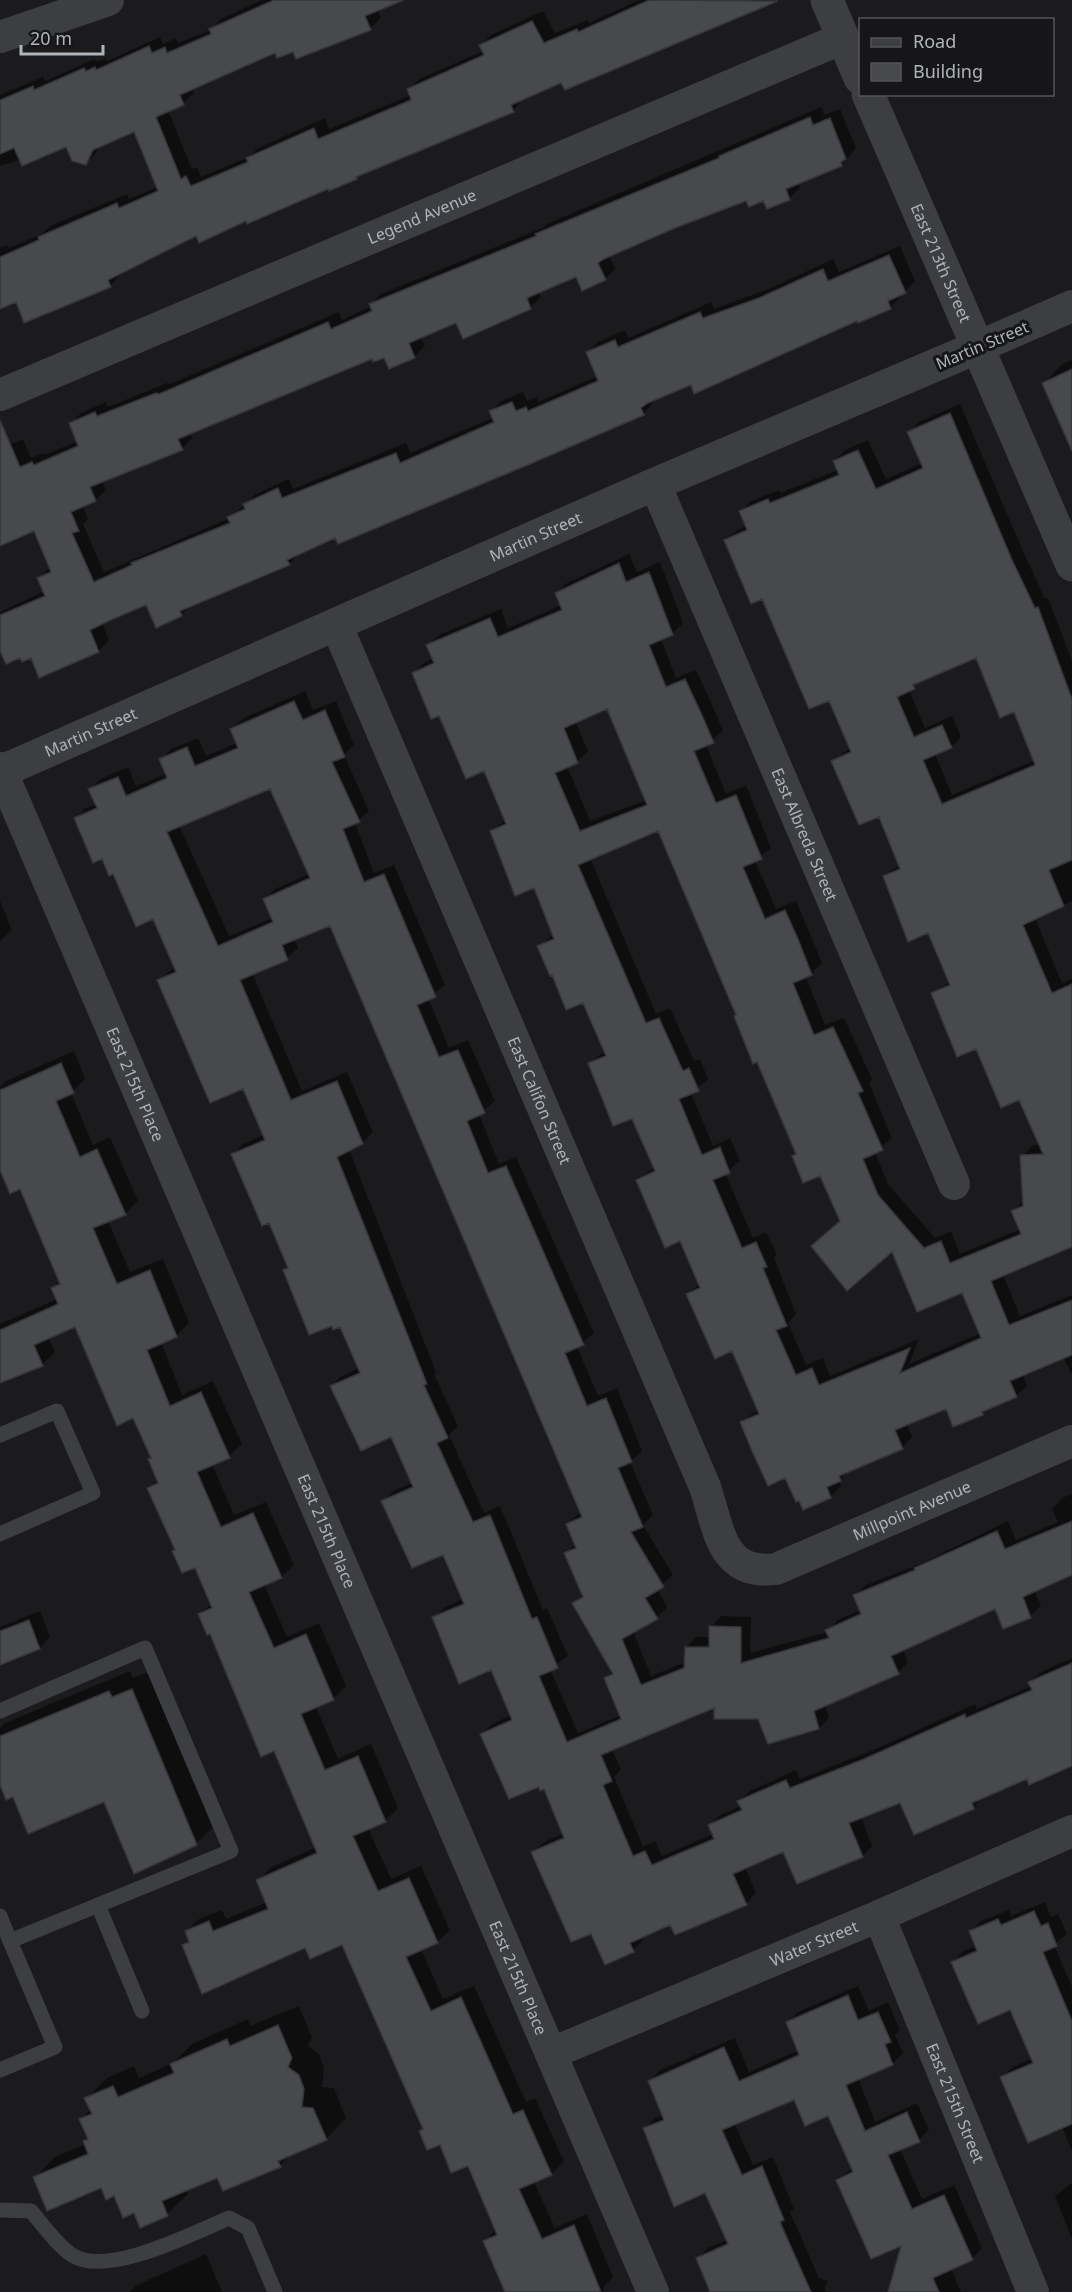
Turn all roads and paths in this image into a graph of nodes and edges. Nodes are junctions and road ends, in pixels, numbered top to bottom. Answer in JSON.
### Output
{"nodes":[{"id":1,"x":108,"y":0,"type":"edge"},
{"id":2,"x":827,"y":0,"type":"edge"},
{"id":3,"x":0,"y":36,"type":"edge"},
{"id":4,"x":843,"y":38,"type":"junction"},
{"id":5,"x":859,"y":74,"type":"edge"},
{"id":6,"x":869,"y":96,"type":"edge"},
{"id":7,"x":1072,"y":306,"type":"edge"},
{"id":8,"x":978,"y":346,"type":"junction"},
{"id":9,"x":0,"y":395,"type":"edge"},
{"id":10,"x":655,"y":484,"type":"junction"},
{"id":11,"x":1072,"y":565,"type":"edge"},
{"id":12,"x":336,"y":624,"type":"junction"},
{"id":13,"x":0,"y":770,"type":"edge"},
{"id":14,"x":954,"y":1184,"type":"dead end"},
{"id":15,"x":0,"y":1435,"type":"edge"},
{"id":16,"x":1072,"y":1441,"type":"edge"},
{"id":17,"x":0,"y":1534,"type":"edge"},
{"id":18,"x":749,"y":1570,"type":"joint"},
{"id":19,"x":0,"y":1711,"type":"edge"},
{"id":20,"x":1072,"y":1831,"type":"edge"},
{"id":21,"x":98,"y":1905,"type":"junction"},
{"id":22,"x":0,"y":1916,"type":"edge"},
{"id":23,"x":879,"y":1916,"type":"junction"},
{"id":24,"x":10,"y":1941,"type":"junction"},
{"id":25,"x":142,"y":2011,"type":"dead end"},
{"id":26,"x":552,"y":2053,"type":"junction"},
{"id":27,"x":0,"y":2070,"type":"edge"},
{"id":28,"x":0,"y":2210,"type":"edge"},
{"id":29,"x":275,"y":2292,"type":"edge"},
{"id":30,"x":653,"y":2292,"type":"edge"},
{"id":31,"x":1033,"y":2292,"type":"edge"}],
"edges":[{"from":1,"to":3,"type":"street"},
{"from":2,"to":4,"type":"street"},
{"from":4,"to":5,"type":"street"},
{"from":4,"to":9,"type":"street","name":"Legend Avenue"},
{"from":6,"to":8,"type":"street","name":"East 213th Street"},
{"from":7,"to":8,"type":"street","name":"Martin Street"},
{"from":8,"to":10,"type":"street","name":"Martin Street"},
{"from":8,"to":11,"type":"street","name":"East 213th Street"},
{"from":10,"to":12,"type":"street","name":"Martin Street"},
{"from":10,"to":14,"type":"street","name":"East Albreda Street"},
{"from":12,"to":13,"type":"street","name":"Martin Street"},
{"from":12,"to":18,"type":"street","name":"East Califon Street"},
{"from":13,"to":26,"type":"street","name":"East 215th Place"},
{"from":15,"to":17,"type":"lane"},
{"from":16,"to":18,"type":"street","name":"Millpoint Avenue"},
{"from":19,"to":21,"type":"lane"},
{"from":20,"to":23,"type":"street","name":"Water Street"},
{"from":21,"to":24,"type":"lane"},
{"from":21,"to":25,"type":"lane"},
{"from":22,"to":24,"type":"lane"},
{"from":23,"to":26,"type":"street","name":"Water Street"},
{"from":23,"to":31,"type":"street","name":"East 215th Street"},
{"from":24,"to":27,"type":"lane"},
{"from":26,"to":30,"type":"street","name":"East 215th Place"},
{"from":28,"to":29,"type":"lane"}]}
